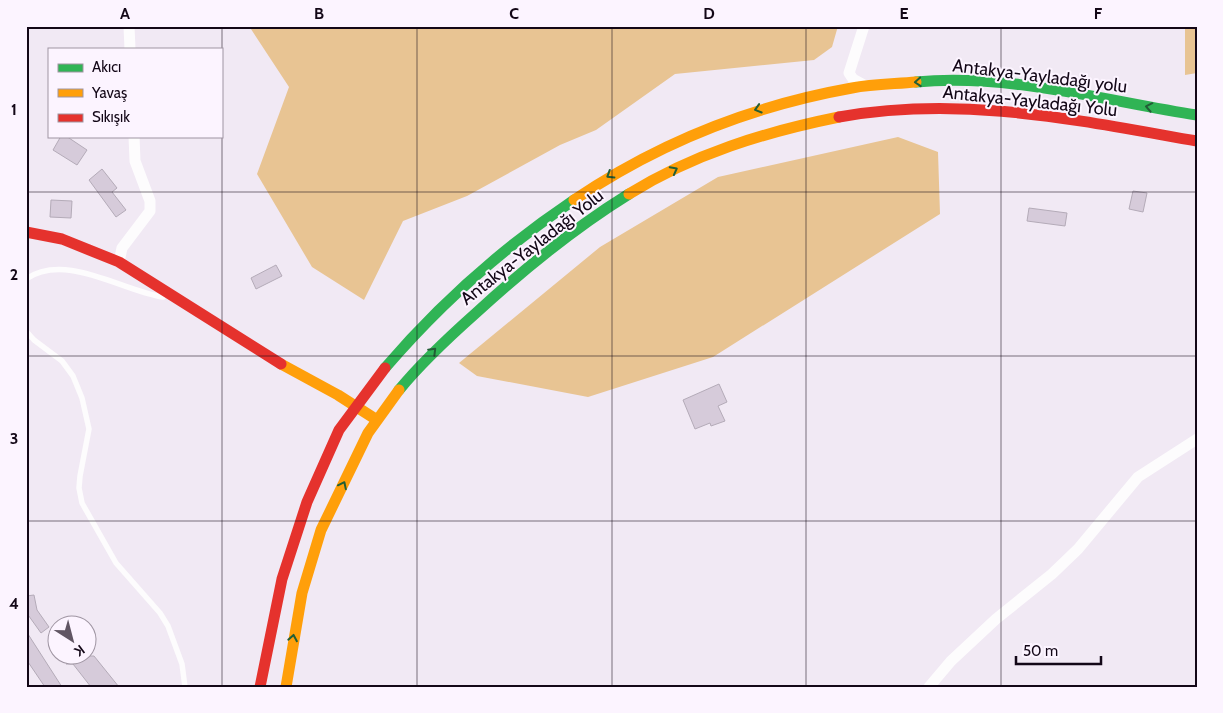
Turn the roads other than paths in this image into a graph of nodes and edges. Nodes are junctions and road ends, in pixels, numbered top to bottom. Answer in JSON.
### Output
{"nodes":[{"id":1,"x":129,"y":26,"type":"edge"},
{"id":2,"x":864,"y":26,"type":"edge"},
{"id":3,"x":130,"y":48,"type":"edge"},
{"id":4,"x":868,"y":87,"type":"junction"},
{"id":5,"x":1197,"y":115,"type":"edge"},
{"id":6,"x":134,"y":138,"type":"edge"},
{"id":7,"x":1197,"y":141,"type":"edge"},
{"id":8,"x":26,"y":232,"type":"edge"},
{"id":9,"x":119,"y":262,"type":"junction"},
{"id":10,"x":26,"y":279,"type":"edge"},
{"id":11,"x":176,"y":299,"type":"junction"},
{"id":12,"x":26,"y":331,"type":"edge"},
{"id":13,"x":356,"y":407,"type":"junction"},
{"id":14,"x":377,"y":420,"type":"junction"},
{"id":15,"x":1197,"y":439,"type":"edge"},
{"id":16,"x":185,"y":687,"type":"edge"},
{"id":17,"x":260,"y":687,"type":"edge"},
{"id":18,"x":286,"y":687,"type":"edge"},
{"id":19,"x":929,"y":687,"type":"edge"}],
"edges":[{"from":1,"to":3,"type":"street"},
{"from":2,"to":4,"type":"street"},
{"from":5,"to":4,"type":"main road","name":"Antakya-Yayladağı yolu","one_way":true},
{"from":4,"to":13,"type":"main road","name":"Antakya-Yayladağı yolu","one_way":true},
{"from":6,"to":9,"type":"street"},
{"from":14,"to":7,"type":"main road","name":"Antakya-Yayladağı Yolu","one_way":true},
{"from":8,"to":9,"type":"main road"},
{"from":9,"to":11,"type":"main road"},
{"from":10,"to":11,"type":"lane"},
{"from":11,"to":13,"type":"main road"},
{"from":12,"to":16,"type":"lane"},
{"from":13,"to":14,"type":"main road"},
{"from":13,"to":17,"type":"main road","name":"Antakya-Yayladağı yolu"},
{"from":18,"to":14,"type":"main road","name":"Antakya-Yayladağı Yolu","one_way":true},
{"from":15,"to":19,"type":"street"}]}
